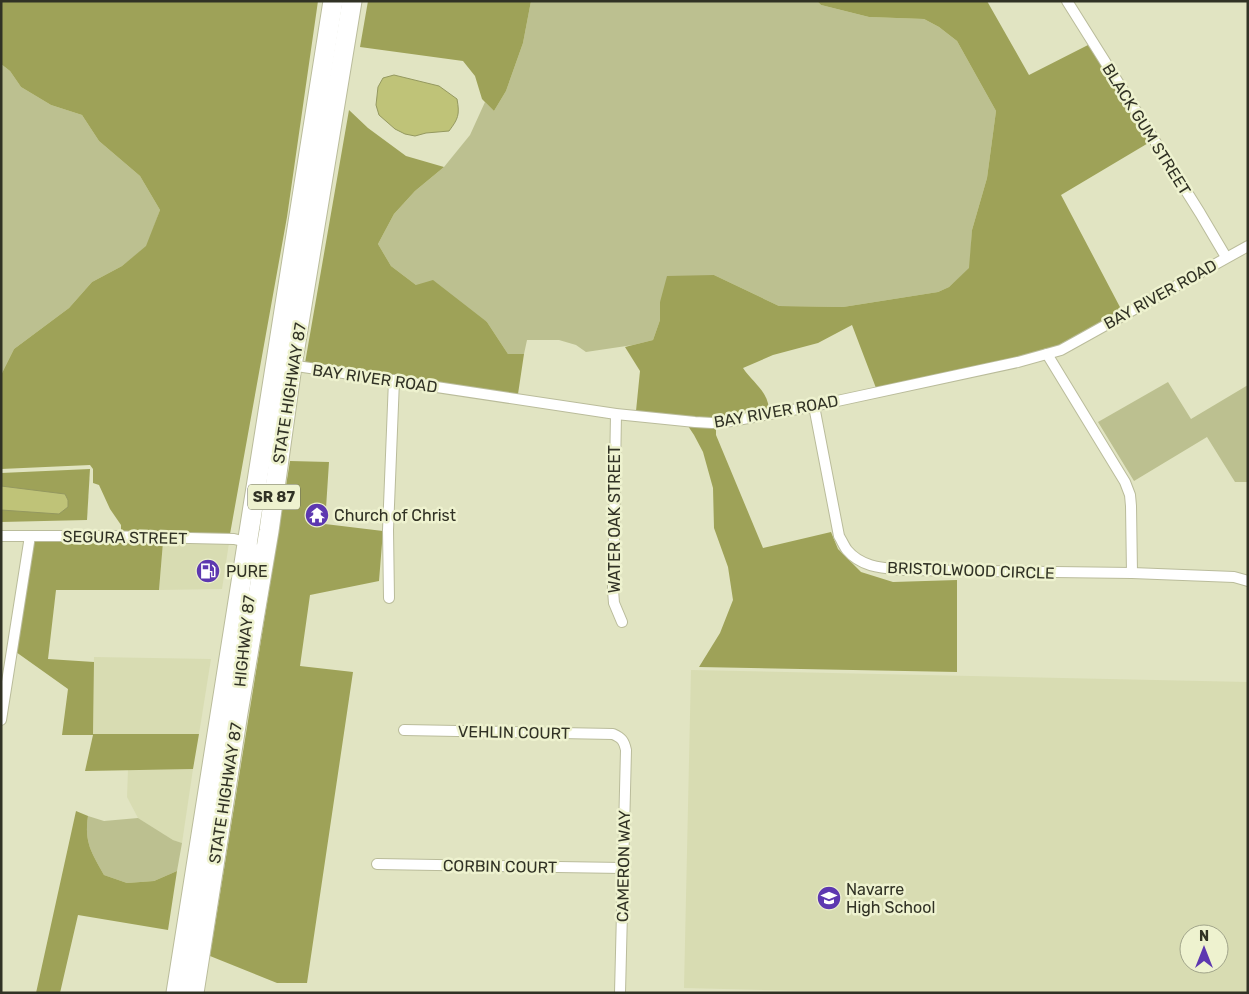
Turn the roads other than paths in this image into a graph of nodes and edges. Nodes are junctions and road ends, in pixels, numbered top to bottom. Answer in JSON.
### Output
{"nodes":[{"id":1,"x":334,"y":1,"type":"edge"},
{"id":2,"x":352,"y":1,"type":"edge"},
{"id":3,"x":1067,"y":1,"type":"edge"},
{"id":4,"x":1248,"y":246,"type":"edge"},
{"id":5,"x":1226,"y":257,"type":"junction"},
{"id":6,"x":1046,"y":354,"type":"junction"},
{"id":7,"x":284,"y":363,"type":"junction"},
{"id":8,"x":394,"y":380,"type":"junction"},
{"id":9,"x":814,"y":406,"type":"junction"},
{"id":10,"x":616,"y":414,"type":"junction"},
{"id":11,"x":1,"y":536,"type":"edge"},
{"id":12,"x":30,"y":536,"type":"junction"},
{"id":13,"x":248,"y":542,"type":"junction"},
{"id":14,"x":1132,"y":574,"type":"junction"},
{"id":15,"x":1248,"y":581,"type":"edge"},
{"id":16,"x":389,"y":598,"type":"dead end"},
{"id":17,"x":622,"y":622,"type":"dead end"},
{"id":18,"x":2,"y":713,"type":"edge"},
{"id":19,"x":238,"y":713,"type":"junction"},
{"id":20,"x":404,"y":730,"type":"dead end"},
{"id":21,"x":622,"y":739,"type":"joint"},
{"id":22,"x":378,"y":864,"type":"dead end"},
{"id":23,"x":623,"y":868,"type":"junction"},
{"id":24,"x":176,"y":993,"type":"edge"},
{"id":25,"x":194,"y":993,"type":"edge"},
{"id":26,"x":620,"y":993,"type":"edge"}],
"edges":[{"from":1,"to":7,"type":"highway","number":"SR 87"},
{"from":2,"to":7,"type":"highway","name":"STATE HIGHWAY 87","number":"SR 87"},
{"from":3,"to":5,"type":"street","name":"BLACK GUM STREET"},
{"from":4,"to":5,"type":"street","name":"BAY RIVER ROAD"},
{"from":5,"to":6,"type":"street","name":"BAY RIVER ROAD"},
{"from":6,"to":9,"type":"street","name":"BAY RIVER ROAD"},
{"from":6,"to":14,"type":"street"},
{"from":7,"to":8,"type":"street","name":"BAY RIVER ROAD"},
{"from":7,"to":13,"type":"highway","number":"SR 87"},
{"from":7,"to":19,"type":"highway","name":"STATE HIGHWAY 87","number":"SR 87"},
{"from":8,"to":10,"type":"street","name":"BAY RIVER ROAD"},
{"from":8,"to":16,"type":"street"},
{"from":9,"to":10,"type":"street","name":"BAY RIVER ROAD"},
{"from":9,"to":14,"type":"street","name":"BRISTOLWOOD CIRCLE"},
{"from":10,"to":17,"type":"street","name":"WATER OAK STREET"},
{"from":11,"to":12,"type":"street","name":"SEGURA STREET"},
{"from":12,"to":13,"type":"street","name":"SEGURA STREET"},
{"from":12,"to":18,"type":"street"},
{"from":13,"to":19,"type":"street","name":"HIGHWAY 87"},
{"from":13,"to":24,"type":"highway","number":"SR 87"},
{"from":14,"to":15,"type":"street","name":"BRISTOLWOOD CIRCLE"},
{"from":19,"to":25,"type":"highway","name":"STATE HIGHWAY 87","number":"SR 87"},
{"from":20,"to":21,"type":"street","name":"VEHLIN COURT"},
{"from":21,"to":23,"type":"street","name":"CAMERON WAY"},
{"from":22,"to":23,"type":"street","name":"CORBIN COURT"},
{"from":23,"to":26,"type":"street","name":"CAMERON WAY"}]}
